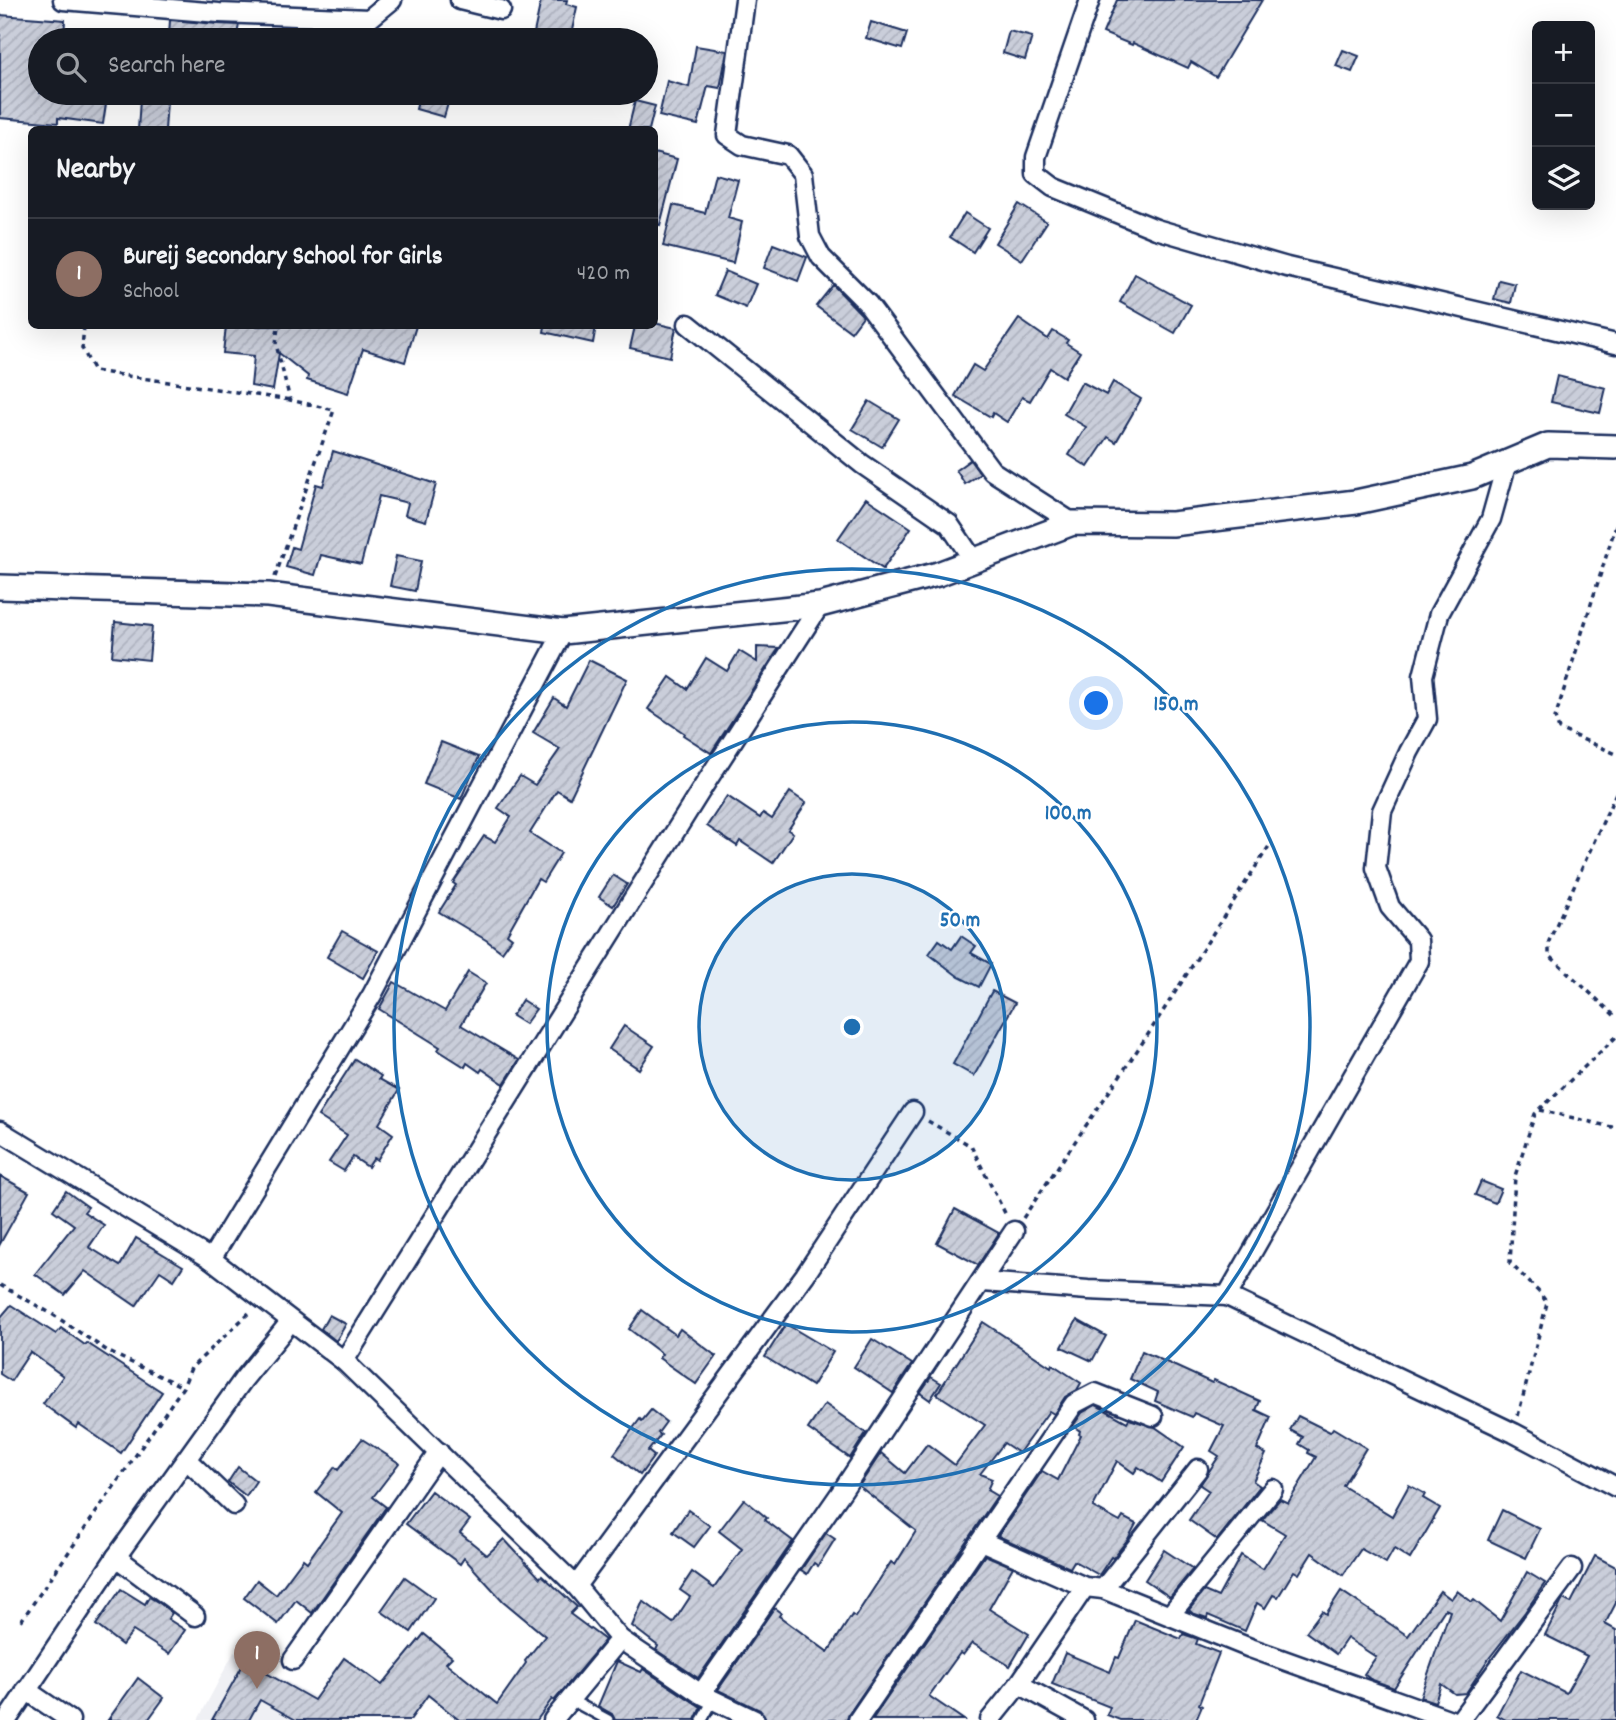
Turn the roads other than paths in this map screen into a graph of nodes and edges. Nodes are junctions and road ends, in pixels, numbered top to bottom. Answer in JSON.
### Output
{"nodes":[{"id":1,"x":63,"y":0,"type":"edge"},
{"id":2,"x":392,"y":0,"type":"edge"},
{"id":3,"x":460,"y":0,"type":"edge"},
{"id":4,"x":745,"y":0,"type":"edge"},
{"id":5,"x":1090,"y":0,"type":"edge"},
{"id":6,"x":501,"y":10,"type":"dead end"},
{"id":7,"x":688,"y":324,"type":"dead end"},
{"id":8,"x":1616,"y":344,"type":"edge"},
{"id":9,"x":1616,"y":447,"type":"edge"},
{"id":10,"x":1507,"y":462,"type":"junction"},
{"id":11,"x":1073,"y":523,"type":"junction"},
{"id":12,"x":974,"y":561,"type":"junction"},
{"id":13,"x":0,"y":587,"type":"edge"},
{"id":14,"x":820,"y":605,"type":"junction"},
{"id":15,"x":563,"y":632,"type":"junction"},
{"id":16,"x":913,"y":1112,"type":"road end"},
{"id":17,"x":0,"y":1131,"type":"edge"},
{"id":18,"x":1014,"y":1231,"type":"road end"},
{"id":19,"x":211,"y":1259,"type":"junction"},
{"id":20,"x":982,"y":1282,"type":"junction"},
{"id":21,"x":1227,"y":1296,"type":"junction"},
{"id":22,"x":291,"y":1321,"type":"junction"},
{"id":23,"x":344,"y":1361,"type":"junction"},
{"id":24,"x":1153,"y":1416,"type":"dead end"},
{"id":25,"x":439,"y":1452,"type":"junction"},
{"id":26,"x":187,"y":1461,"type":"junction"},
{"id":27,"x":1198,"y":1469,"type":"dead end"},
{"id":28,"x":1616,"y":1487,"type":"edge"},
{"id":29,"x":1273,"y":1489,"type":"dead end"},
{"id":30,"x":234,"y":1505,"type":"dead end"},
{"id":31,"x":981,"y":1541,"type":"junction"},
{"id":32,"x":116,"y":1558,"type":"junction"},
{"id":33,"x":1572,"y":1568,"type":"dead end"},
{"id":34,"x":576,"y":1586,"type":"junction"},
{"id":35,"x":1094,"y":1588,"type":"junction"},
{"id":36,"x":1170,"y":1615,"type":"junction"},
{"id":37,"x":195,"y":1616,"type":"dead end"},
{"id":38,"x":620,"y":1639,"type":"junction"},
{"id":39,"x":293,"y":1660,"type":"dead end"},
{"id":40,"x":1019,"y":1684,"type":"junction"},
{"id":41,"x":26,"y":1690,"type":"junction"},
{"id":42,"x":708,"y":1696,"type":"junction"},
{"id":43,"x":569,"y":1699,"type":"junction"},
{"id":44,"x":7,"y":1720,"type":"edge"},
{"id":45,"x":69,"y":1720,"type":"edge"},
{"id":46,"x":553,"y":1720,"type":"edge"},
{"id":47,"x":608,"y":1720,"type":"edge"},
{"id":48,"x":702,"y":1720,"type":"edge"},
{"id":49,"x":755,"y":1720,"type":"edge"},
{"id":50,"x":858,"y":1720,"type":"edge"},
{"id":51,"x":990,"y":1720,"type":"edge"},
{"id":52,"x":1084,"y":1720,"type":"edge"},
{"id":53,"x":1451,"y":1720,"type":"edge"},
{"id":54,"x":1460,"y":1720,"type":"edge"}],
"edges":[{"from":1,"to":2,"type":"street"},
{"from":3,"to":6,"type":"street"},
{"from":4,"to":11,"type":"street"},
{"from":5,"to":8,"type":"street"},
{"from":7,"to":12,"type":"street"},
{"from":9,"to":10,"type":"street"},
{"from":10,"to":11,"type":"street"},
{"from":10,"to":21,"type":"street"},
{"from":11,"to":12,"type":"street"},
{"from":12,"to":14,"type":"street"},
{"from":13,"to":15,"type":"street"},
{"from":14,"to":15,"type":"street"},
{"from":14,"to":23,"type":"street"},
{"from":15,"to":19,"type":"street"},
{"from":16,"to":34,"type":"street"},
{"from":17,"to":19,"type":"street"},
{"from":18,"to":20,"type":"street"},
{"from":19,"to":22,"type":"street"},
{"from":20,"to":21,"type":"street"},
{"from":20,"to":42,"type":"street"},
{"from":21,"to":28,"type":"street"},
{"from":22,"to":23,"type":"street"},
{"from":22,"to":26,"type":"street"},
{"from":23,"to":25,"type":"street"},
{"from":24,"to":31,"type":"street"},
{"from":25,"to":34,"type":"street"},
{"from":25,"to":39,"type":"street"},
{"from":26,"to":30,"type":"street"},
{"from":26,"to":32,"type":"street"},
{"from":27,"to":35,"type":"street"},
{"from":29,"to":36,"type":"street"},
{"from":31,"to":35,"type":"street"},
{"from":31,"to":50,"type":"street"},
{"from":32,"to":37,"type":"street"},
{"from":32,"to":41,"type":"street"},
{"from":33,"to":54,"type":"street"},
{"from":34,"to":38,"type":"street"},
{"from":35,"to":36,"type":"street"},
{"from":35,"to":40,"type":"street"},
{"from":36,"to":53,"type":"street"},
{"from":38,"to":42,"type":"street"},
{"from":38,"to":43,"type":"street"},
{"from":40,"to":51,"type":"street"},
{"from":40,"to":52,"type":"street"},
{"from":41,"to":44,"type":"street"},
{"from":41,"to":45,"type":"street"},
{"from":42,"to":48,"type":"lane"},
{"from":42,"to":49,"type":"street"},
{"from":43,"to":46,"type":"street"},
{"from":43,"to":47,"type":"lane"}]}
